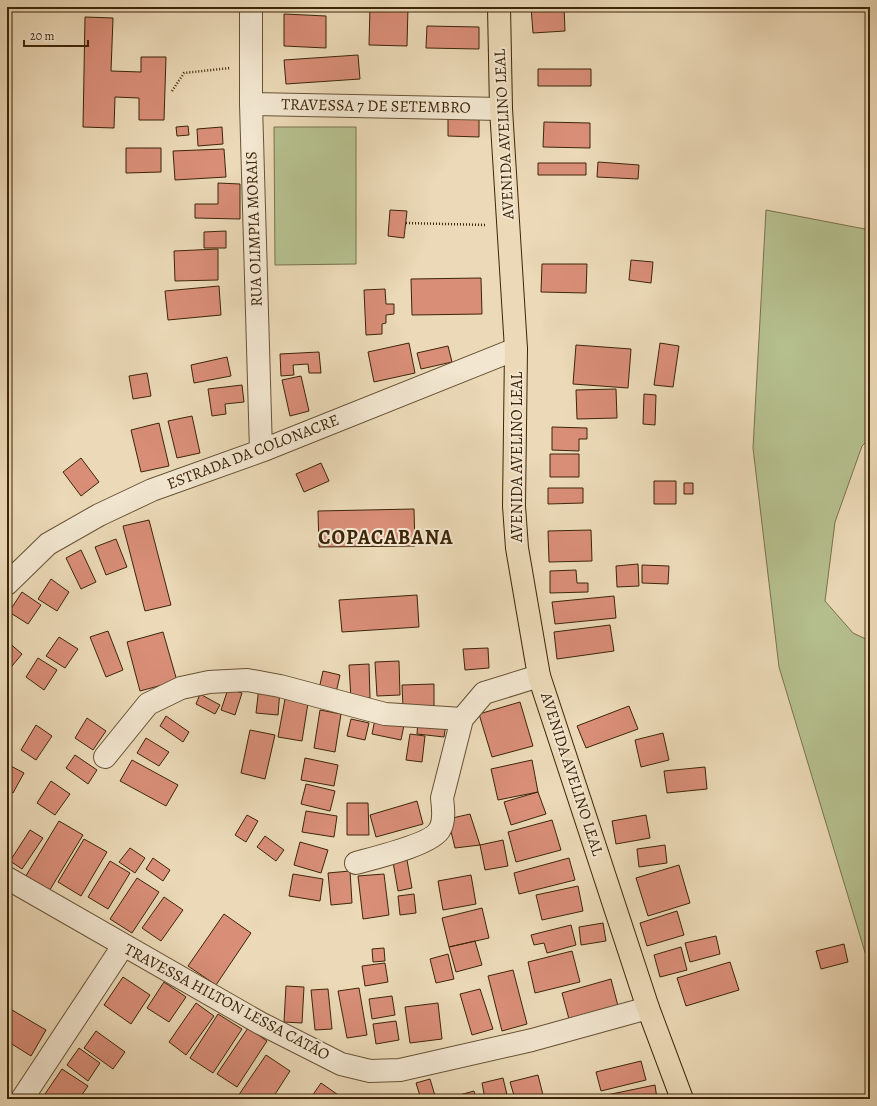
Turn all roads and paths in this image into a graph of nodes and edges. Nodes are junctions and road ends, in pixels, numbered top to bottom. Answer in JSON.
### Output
{"nodes":[{"id":1,"x":251,"y":7,"type":"edge"},
{"id":2,"x":499,"y":7,"type":"edge"},
{"id":3,"x":251,"y":66,"type":"junction"},
{"id":4,"x":172,"y":91,"type":"dead end"},
{"id":5,"x":251,"y":104,"type":"junction"},
{"id":6,"x":501,"y":109,"type":"junction"},
{"id":7,"x":406,"y":224,"type":"dead end"},
{"id":8,"x":509,"y":226,"type":"junction"},
{"id":9,"x":516,"y":349,"type":"junction"},
{"id":10,"x":261,"y":451,"type":"junction"},
{"id":11,"x":7,"y":584,"type":"edge"},
{"id":12,"x":539,"y":676,"type":"junction"},
{"id":13,"x":462,"y":719,"type":"junction"},
{"id":14,"x":105,"y":757,"type":"dead end"},
{"id":15,"x":356,"y":863,"type":"dead end"},
{"id":16,"x":7,"y":878,"type":"edge"},
{"id":17,"x":123,"y":946,"type":"junction"},
{"id":18,"x":648,"y":1008,"type":"junction"},
{"id":19,"x":22,"y":1099,"type":"edge"},
{"id":20,"x":682,"y":1099,"type":"edge"}],
"edges":[{"from":1,"to":3,"type":"street","name":"RUA OLIMPIA MORAIS"},
{"from":2,"to":6,"type":"main road","name":"AVENIDA AVELINO LEAL"},
{"from":3,"to":4,"type":"path"},
{"from":3,"to":5,"type":"street","name":"RUA OLIMPIA MORAIS"},
{"from":5,"to":6,"type":"street","name":"TRAVESSA 7 DE SETEMBRO"},
{"from":5,"to":10,"type":"street","name":"RUA OLIMPIA MORAIS"},
{"from":6,"to":8,"type":"main road","name":"AVENIDA AVELINO LEAL"},
{"from":7,"to":8,"type":"path"},
{"from":8,"to":9,"type":"main road","name":"AVENIDA AVELINO LEAL"},
{"from":9,"to":10,"type":"street","name":"ESTRADA DA COLONACRE"},
{"from":9,"to":12,"type":"main road","name":"AVENIDA AVELINO LEAL"},
{"from":10,"to":11,"type":"street","name":"ESTRADA DA COLONACRE"},
{"from":12,"to":13,"type":"street"},
{"from":12,"to":18,"type":"main road","name":"AVENIDA AVELINO LEAL"},
{"from":13,"to":14,"type":"street"},
{"from":13,"to":15,"type":"street"},
{"from":16,"to":17,"type":"street","name":"TRAVESSA HILTON LESSA CATÃO"},
{"from":17,"to":18,"type":"street","name":"TRAVESSA HILTON LESSA CATÃO"},
{"from":17,"to":19,"type":"street"},
{"from":18,"to":20,"type":"main road","name":"AVENIDA AVELINO LEAL"}]}
